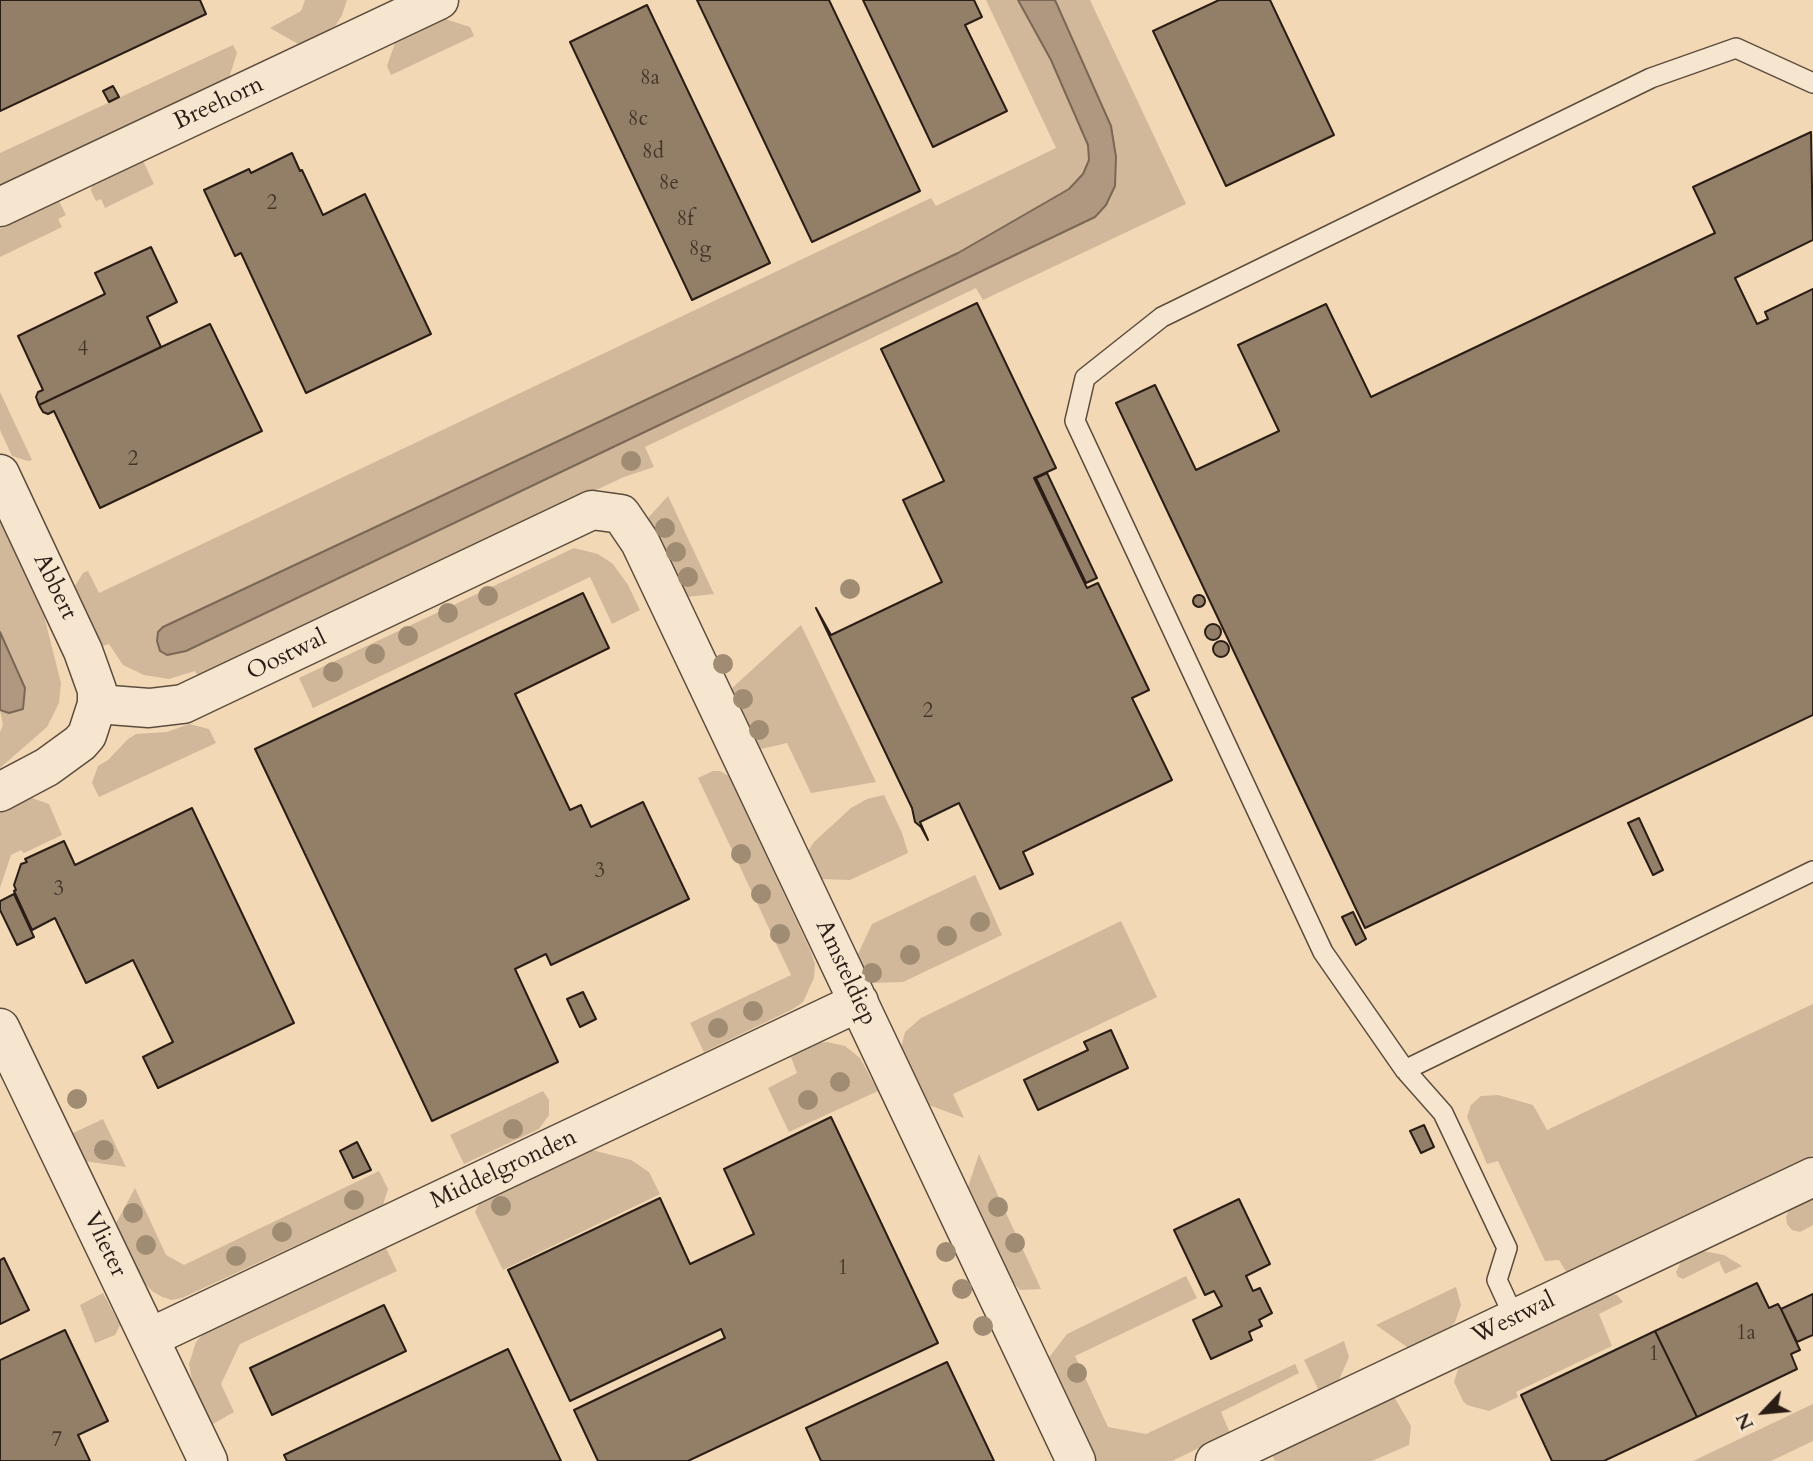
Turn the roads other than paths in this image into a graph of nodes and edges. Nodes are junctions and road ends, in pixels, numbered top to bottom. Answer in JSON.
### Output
{"nodes":[{"id":1,"x":439,"y":0,"type":"edge"},
{"id":2,"x":385,"y":11,"type":"edge"},
{"id":3,"x":1813,"y":83,"type":"edge"},
{"id":4,"x":0,"y":207,"type":"edge"},
{"id":5,"x":0,"y":474,"type":"edge"},
{"id":6,"x":592,"y":510,"type":"joint"},
{"id":7,"x":97,"y":704,"type":"junction"},
{"id":8,"x":0,"y":792,"type":"edge"},
{"id":9,"x":1813,"y":871,"type":"edge"},
{"id":10,"x":859,"y":1002,"type":"junction"},
{"id":11,"x":0,"y":1028,"type":"edge"},
{"id":12,"x":1405,"y":1070,"type":"junction"},
{"id":13,"x":1813,"y":1177,"type":"edge"},
{"id":14,"x":1515,"y":1319,"type":"junction"},
{"id":15,"x":149,"y":1338,"type":"junction"},
{"id":16,"x":208,"y":1461,"type":"edge"},
{"id":17,"x":1076,"y":1461,"type":"edge"},
{"id":18,"x":1215,"y":1461,"type":"edge"}],
"edges":[{"from":1,"to":2,"type":"street","name":"Breehorn"},
{"from":2,"to":4,"type":"street","name":"Breehorn"},
{"from":3,"to":12,"type":"lane"},
{"from":5,"to":7,"type":"street","name":"Abbert"},
{"from":6,"to":7,"type":"street","name":"Oostwal"},
{"from":6,"to":10,"type":"street","name":"Amsteldiep"},
{"from":7,"to":8,"type":"street"},
{"from":9,"to":12,"type":"lane"},
{"from":10,"to":15,"type":"street","name":"Middelgronden"},
{"from":10,"to":17,"type":"street","name":"Amsteldiep"},
{"from":11,"to":15,"type":"street","name":"Vlieter"},
{"from":12,"to":14,"type":"lane"},
{"from":13,"to":14,"type":"street","name":"Westwal"},
{"from":14,"to":18,"type":"street","name":"Westwal"},
{"from":15,"to":16,"type":"street","name":"Vlieter"}]}
